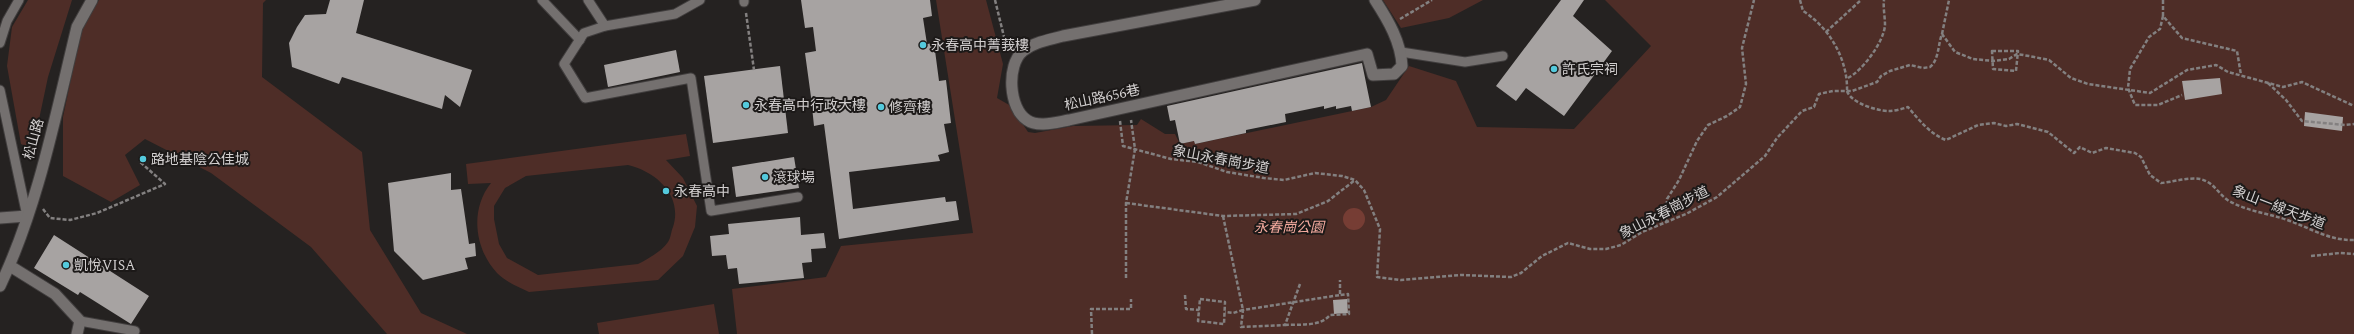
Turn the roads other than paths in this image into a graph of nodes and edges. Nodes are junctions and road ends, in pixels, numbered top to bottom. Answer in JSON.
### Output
{"nodes":[{"id":1,"x":19,"y":0,"type":"edge"},
{"id":2,"x":92,"y":0,"type":"edge"},
{"id":3,"x":542,"y":0,"type":"edge"},
{"id":4,"x":588,"y":0,"type":"edge"},
{"id":5,"x":700,"y":0,"type":"edge"},
{"id":6,"x":1255,"y":0,"type":"edge"},
{"id":7,"x":1375,"y":0,"type":"edge"},
{"id":8,"x":605,"y":26,"type":"junction"},
{"id":9,"x":580,"y":40,"type":"junction"},
{"id":10,"x":0,"y":43,"type":"edge"},
{"id":11,"x":1401,"y":52,"type":"junction"},
{"id":12,"x":1503,"y":56,"type":"dead end"},
{"id":13,"x":0,"y":90,"type":"edge"},
{"id":14,"x":798,"y":198,"type":"dead end"},
{"id":15,"x":28,"y":216,"type":"junction"},
{"id":16,"x":0,"y":218,"type":"edge"},
{"id":17,"x":10,"y":266,"type":"junction"},
{"id":18,"x":0,"y":286,"type":"edge"},
{"id":19,"x":80,"y":321,"type":"junction"},
{"id":20,"x":135,"y":331,"type":"dead end"},
{"id":21,"x":77,"y":334,"type":"edge"}],
"edges":[{"from":1,"to":10,"type":"lane"},
{"from":2,"to":15,"type":"street","name":"松山路"},
{"from":3,"to":9,"type":"lane"},
{"from":4,"to":8,"type":"lane"},
{"from":5,"to":8,"type":"lane"},
{"from":6,"to":11,"type":"street","name":"松山路656巷"},
{"from":7,"to":11,"type":"street"},
{"from":8,"to":9,"type":"lane"},
{"from":9,"to":14,"type":"lane"},
{"from":11,"to":12,"type":"lane"},
{"from":13,"to":15,"type":"lane"},
{"from":15,"to":16,"type":"street"},
{"from":15,"to":17,"type":"street","name":"松山路"},
{"from":17,"to":18,"type":"street","name":"松山路"},
{"from":17,"to":19,"type":"street"},
{"from":19,"to":20,"type":"lane"},
{"from":19,"to":21,"type":"street"}]}
